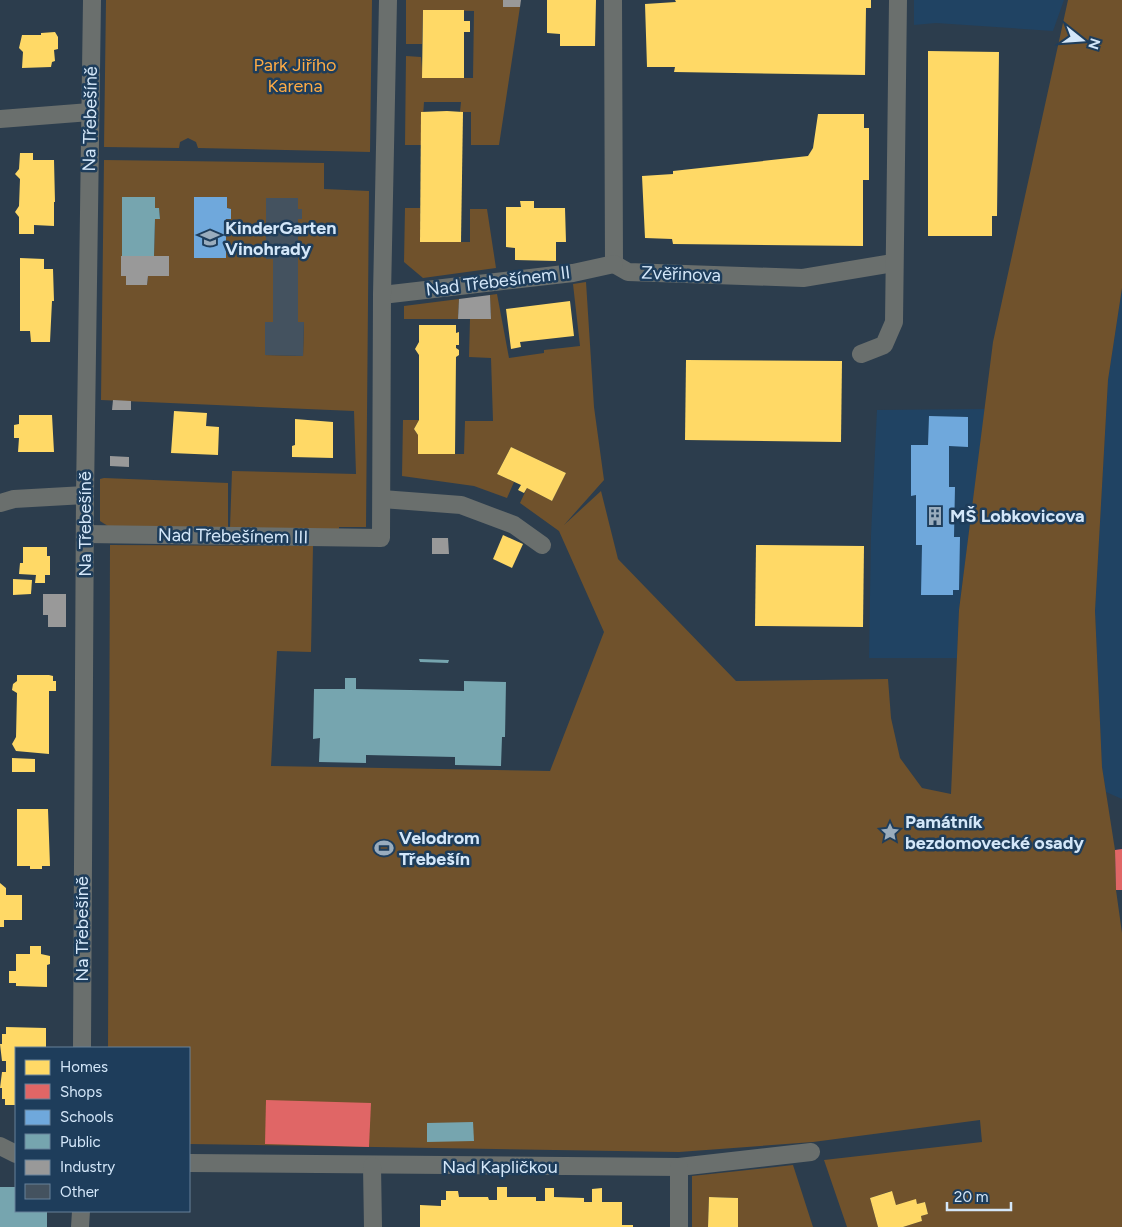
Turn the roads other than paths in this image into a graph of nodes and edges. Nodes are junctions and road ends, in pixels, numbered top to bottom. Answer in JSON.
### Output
{"nodes":[{"id":1,"x":92,"y":0,"type":"edge"},
{"id":2,"x":388,"y":0,"type":"edge"},
{"id":3,"x":613,"y":0,"type":"edge"},
{"id":4,"x":898,"y":0,"type":"edge"},
{"id":5,"x":90,"y":112,"type":"junction"},
{"id":6,"x":0,"y":119,"type":"edge"},
{"id":7,"x":893,"y":263,"type":"junction"},
{"id":8,"x":614,"y":264,"type":"junction"},
{"id":9,"x":382,"y":295,"type":"junction"},
{"id":10,"x":861,"y":354,"type":"dead end"},
{"id":11,"x":85,"y":495,"type":"junction"},
{"id":12,"x":382,"y":499,"type":"junction"},
{"id":13,"x":0,"y":504,"type":"edge"},
{"id":14,"x":85,"y":534,"type":"junction"},
{"id":15,"x":542,"y":545,"type":"dead end"},
{"id":16,"x":82,"y":1047,"type":"edge"},
{"id":17,"x":0,"y":1146,"type":"edge"},
{"id":18,"x":811,"y":1152,"type":"dead end"},
{"id":19,"x":15,"y":1154,"type":"edge"},
{"id":20,"x":190,"y":1163,"type":"edge"},
{"id":21,"x":372,"y":1166,"type":"junction"},
{"id":22,"x":680,"y":1167,"type":"junction"},
{"id":23,"x":80,"y":1212,"type":"edge"},
{"id":24,"x":80,"y":1227,"type":"edge"},
{"id":25,"x":373,"y":1227,"type":"edge"},
{"id":26,"x":679,"y":1227,"type":"edge"}],
"edges":[{"from":1,"to":5,"type":"street","name":"Na Třebešíně"},
{"from":2,"to":9,"type":"street"},
{"from":3,"to":8,"type":"street"},
{"from":4,"to":7,"type":"street"},
{"from":5,"to":6,"type":"street"},
{"from":5,"to":11,"type":"street","name":"Na Třebešíně"},
{"from":7,"to":8,"type":"street","name":"Zvěřinova"},
{"from":7,"to":10,"type":"street"},
{"from":8,"to":9,"type":"street","name":"Nad Třebešínem II"},
{"from":9,"to":12,"type":"street"},
{"from":11,"to":13,"type":"street"},
{"from":11,"to":14,"type":"street","name":"Na Třebešíně"},
{"from":12,"to":14,"type":"street","name":"Nad Třebešínem III"},
{"from":12,"to":15,"type":"street"},
{"from":14,"to":16,"type":"street","name":"Na Třebešíně"},
{"from":17,"to":19,"type":"street"},
{"from":18,"to":22,"type":"street","name":"Nad Kapličkou"},
{"from":20,"to":21,"type":"street","name":"Nad Kapličkou"},
{"from":21,"to":22,"type":"street","name":"Nad Kapličkou"},
{"from":21,"to":25,"type":"street"},
{"from":22,"to":26,"type":"street"},
{"from":23,"to":24,"type":"street"}]}
